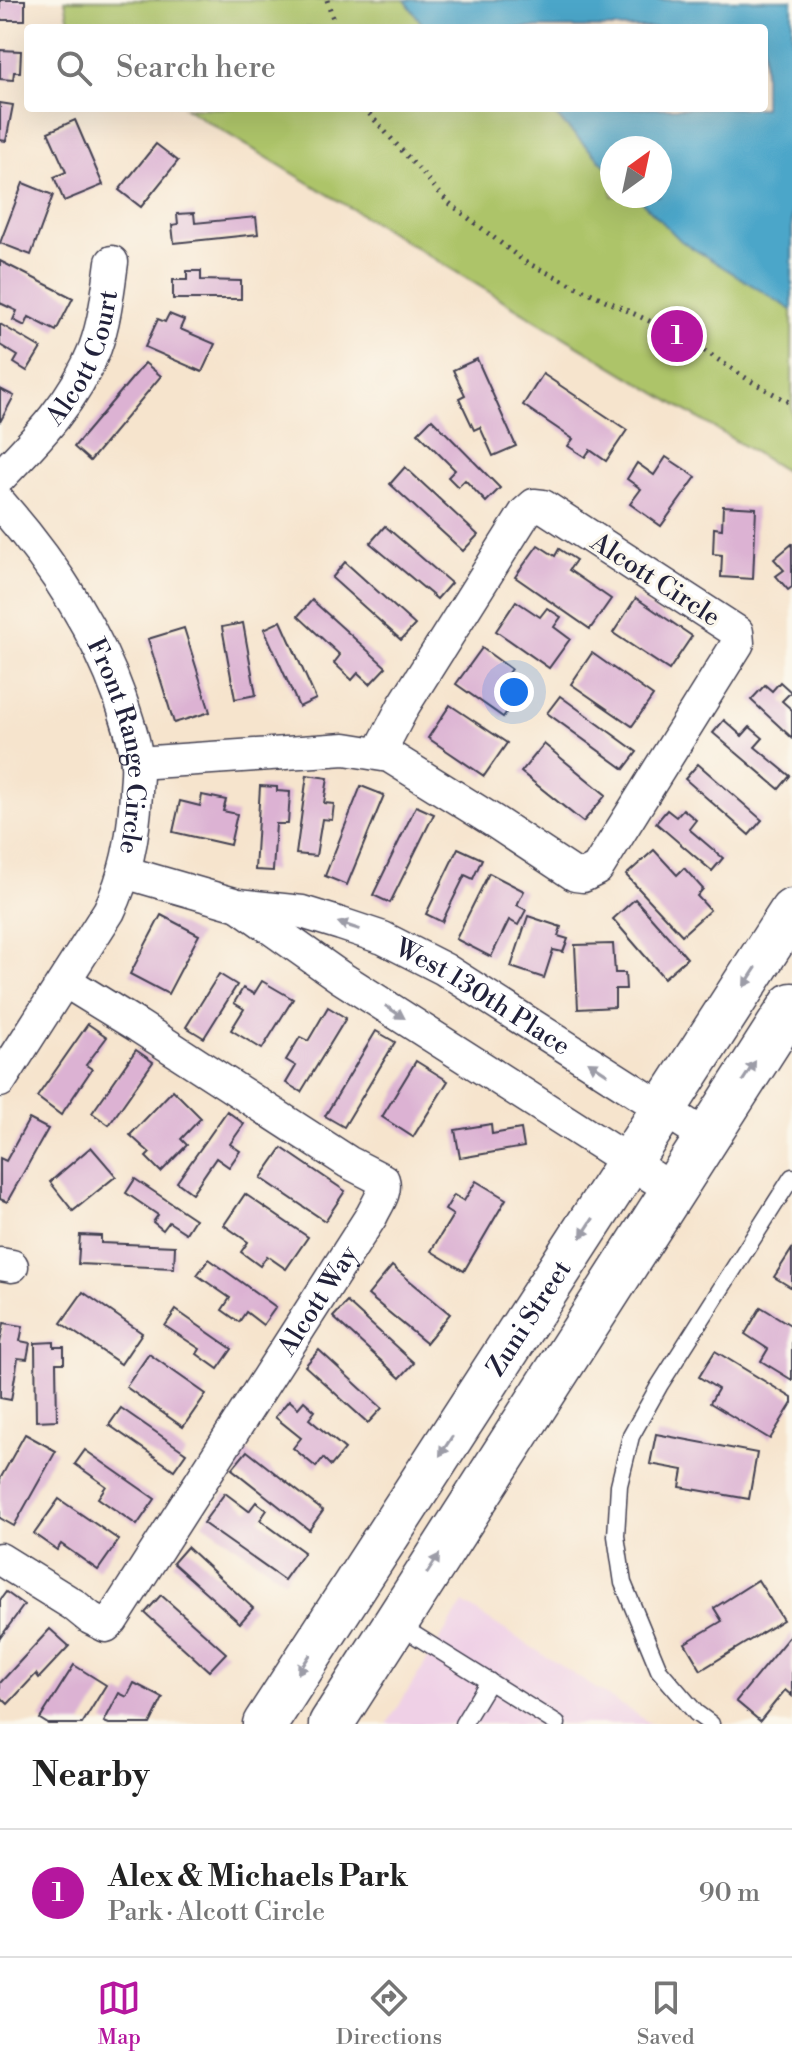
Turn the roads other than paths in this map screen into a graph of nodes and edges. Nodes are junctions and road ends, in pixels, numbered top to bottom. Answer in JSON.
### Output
{"nodes":[{"id":1,"x":112,"y":262,"type":"dead end"},
{"id":2,"x":0,"y":477,"type":"edge"},
{"id":3,"x":0,"y":503,"type":"edge"},
{"id":4,"x":379,"y":753,"type":"junction"},
{"id":5,"x":137,"y":763,"type":"junction"},
{"id":6,"x":124,"y":872,"type":"junction"},
{"id":7,"x":238,"y":905,"type":"junction"},
{"id":8,"x":792,"y":911,"type":"edge"},
{"id":9,"x":65,"y":981,"type":"junction"},
{"id":10,"x":792,"y":1005,"type":"edge"},
{"id":11,"x":0,"y":1081,"type":"edge"},
{"id":12,"x":664,"y":1110,"type":"junction"},
{"id":13,"x":707,"y":1137,"type":"junction"},
{"id":14,"x":630,"y":1163,"type":"junction"},
{"id":15,"x":792,"y":1177,"type":"edge"},
{"id":16,"x":673,"y":1190,"type":"junction"},
{"id":17,"x":0,"y":1559,"type":"edge"},
{"id":18,"x":396,"y":1623,"type":"junction"},
{"id":19,"x":489,"y":1681,"type":"junction"},
{"id":20,"x":265,"y":1724,"type":"edge"},
{"id":21,"x":331,"y":1724,"type":"edge"},
{"id":22,"x":463,"y":1724,"type":"edge"},
{"id":23,"x":557,"y":1724,"type":"edge"},
{"id":24,"x":711,"y":1724,"type":"edge"}],
"edges":[{"from":1,"to":2,"type":"street","name":"Alcott Court"},
{"from":3,"to":5,"type":"street","name":"Front Range Circle"},
{"from":4,"to":4,"type":"street","name":"Alcott Circle"},
{"from":4,"to":5,"type":"street","name":"Alcott Circle"},
{"from":5,"to":6,"type":"street","name":"Front Range Circle"},
{"from":6,"to":7,"type":"street","name":"West 130th Place"},
{"from":6,"to":9,"type":"street","name":"Front Range Circle"},
{"from":12,"to":7,"type":"street","name":"West 130th Place","one_way":true},
{"from":7,"to":14,"type":"street","name":"West 130th Place","one_way":true},
{"from":8,"to":12,"type":"main road","name":"Zuni Street","one_way":true},
{"from":9,"to":11,"type":"street","name":"Front Range Circle"},
{"from":9,"to":17,"type":"street","name":"Alcott Way"},
{"from":13,"to":10,"type":"main road","name":"Zuni Street","one_way":true},
{"from":12,"to":13,"type":"street","name":"West 130th Place"},
{"from":12,"to":14,"type":"main road","name":"Zuni Street"},
{"from":13,"to":16,"type":"main road","name":"Zuni Street"},
{"from":14,"to":16,"type":"street","name":"West 130th Place"},
{"from":14,"to":20,"type":"main road","name":"Zuni Street","one_way":true},
{"from":15,"to":24,"type":"lane"},
{"from":18,"to":16,"type":"main road","name":"Zuni Street","one_way":true},
{"from":18,"to":19,"type":"lane"},
{"from":18,"to":21,"type":"main road","name":"Zuni Street"},
{"from":19,"to":22,"type":"lane"},
{"from":19,"to":23,"type":"lane"}]}
